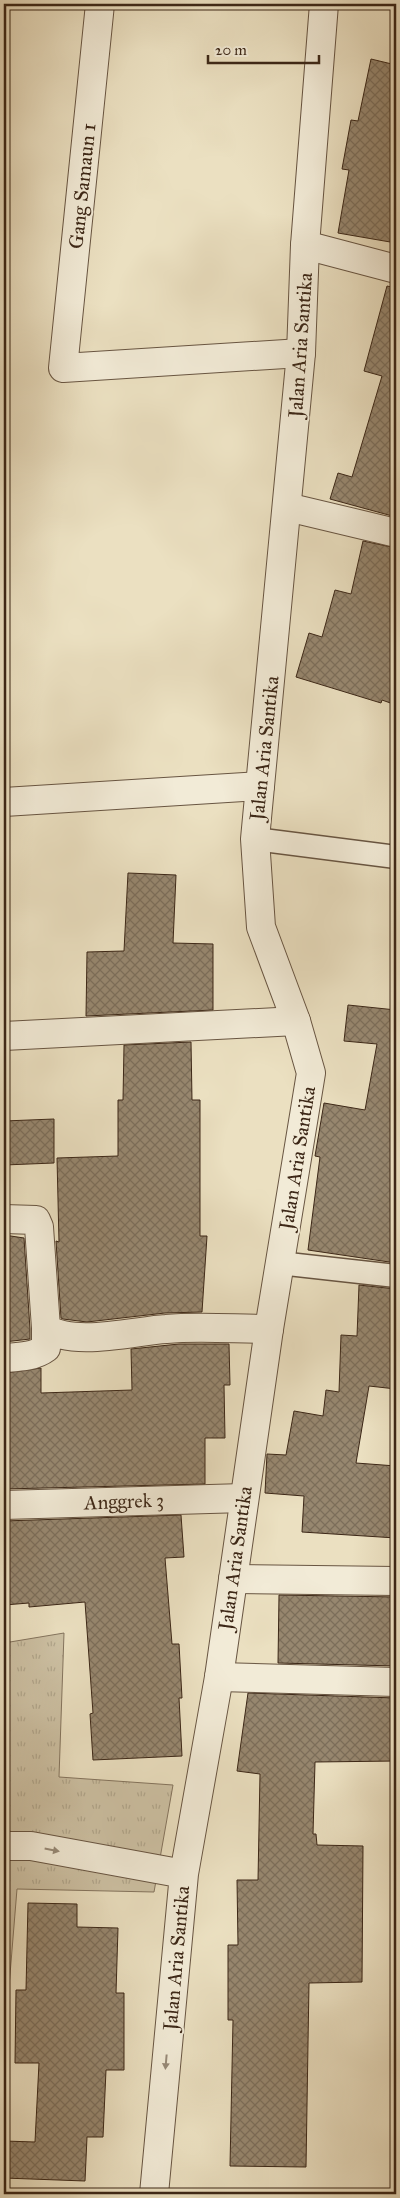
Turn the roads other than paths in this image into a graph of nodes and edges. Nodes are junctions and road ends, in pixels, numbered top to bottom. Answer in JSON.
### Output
{"nodes":[{"id":1,"x":100,"y":4,"type":"edge"},
{"id":2,"x":324,"y":4,"type":"edge"},
{"id":3,"x":306,"y":245,"type":"junction"},
{"id":4,"x":396,"y":269,"type":"edge"},
{"id":5,"x":301,"y":353,"type":"junction"},
{"id":6,"x":287,"y":506,"type":"junction"},
{"id":7,"x":396,"y":533,"type":"edge"},
{"id":8,"x":260,"y":786,"type":"junction"},
{"id":9,"x":4,"y":802,"type":"edge"},
{"id":10,"x":254,"y":839,"type":"junction"},
{"id":11,"x":396,"y":857,"type":"edge"},
{"id":12,"x":296,"y":1021,"type":"junction"},
{"id":13,"x":4,"y":1036,"type":"edge"},
{"id":14,"x":4,"y":1219,"type":"edge"},
{"id":15,"x":279,"y":1263,"type":"junction"},
{"id":16,"x":396,"y":1276,"type":"edge"},
{"id":17,"x":46,"y":1328,"type":"junction"},
{"id":18,"x":269,"y":1329,"type":"junction"},
{"id":19,"x":4,"y":1358,"type":"edge"},
{"id":20,"x":244,"y":1498,"type":"junction"},
{"id":21,"x":4,"y":1505,"type":"edge"},
{"id":22,"x":233,"y":1579,"type":"junction"},
{"id":23,"x":396,"y":1581,"type":"edge"},
{"id":24,"x":219,"y":1678,"type":"junction"},
{"id":25,"x":396,"y":1682,"type":"edge"},
{"id":26,"x":4,"y":1846,"type":"edge"},
{"id":27,"x":184,"y":1874,"type":"junction"},
{"id":28,"x":154,"y":2194,"type":"edge"}],
"edges":[{"from":1,"to":5,"type":"street","name":"Gang Samaun 1"},
{"from":2,"to":3,"type":"street","name":"Jalan Aria Santika"},
{"from":3,"to":4,"type":"street"},
{"from":3,"to":5,"type":"street","name":"Jalan Aria Santika"},
{"from":5,"to":6,"type":"street","name":"Jalan Aria Santika"},
{"from":6,"to":7,"type":"street"},
{"from":6,"to":8,"type":"street","name":"Jalan Aria Santika"},
{"from":8,"to":9,"type":"street"},
{"from":8,"to":10,"type":"street","name":"Jalan Aria Santika"},
{"from":10,"to":11,"type":"lane"},
{"from":10,"to":12,"type":"street","name":"Jalan Aria Santika"},
{"from":12,"to":13,"type":"street"},
{"from":12,"to":15,"type":"street","name":"Jalan Aria Santika"},
{"from":14,"to":17,"type":"street"},
{"from":15,"to":16,"type":"lane"},
{"from":15,"to":18,"type":"street","name":"Jalan Aria Santika"},
{"from":17,"to":18,"type":"street"},
{"from":17,"to":19,"type":"street"},
{"from":18,"to":20,"type":"street","name":"Jalan Aria Santika"},
{"from":20,"to":21,"type":"street","name":"Anggrek 3"},
{"from":20,"to":22,"type":"street","name":"Jalan Aria Santika"},
{"from":22,"to":23,"type":"street"},
{"from":22,"to":24,"type":"street","name":"Jalan Aria Santika"},
{"from":24,"to":25,"type":"street"},
{"from":24,"to":27,"type":"street","name":"Jalan Aria Santika"},
{"from":26,"to":27,"type":"street","one_way":true},
{"from":27,"to":28,"type":"street","name":"Jalan Aria Santika","one_way":true}]}
